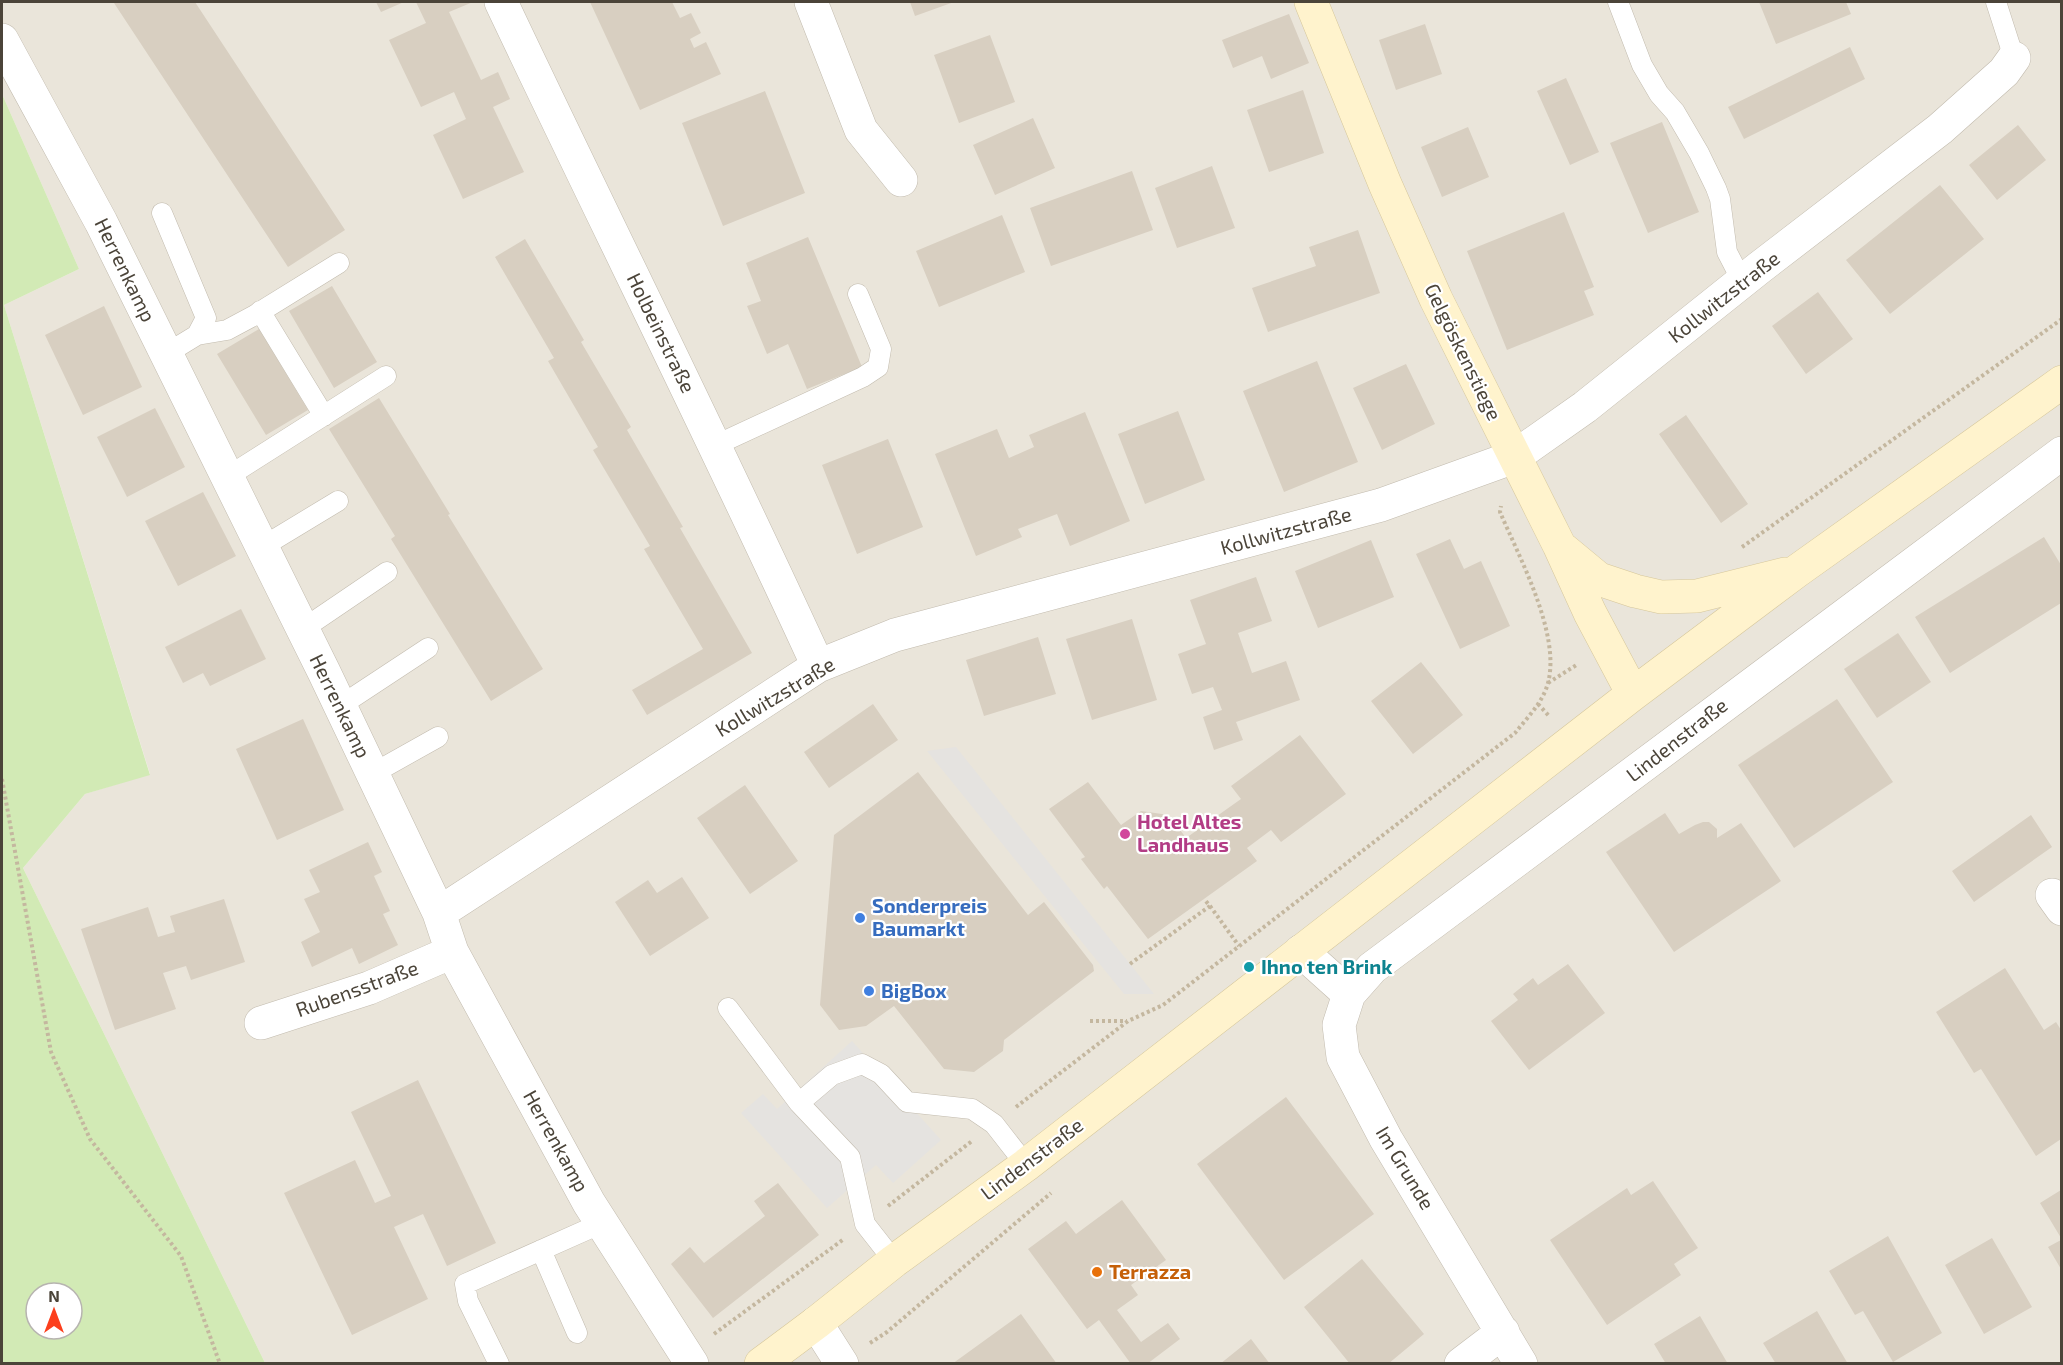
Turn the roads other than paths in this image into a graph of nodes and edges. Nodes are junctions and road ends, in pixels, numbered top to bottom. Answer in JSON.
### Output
{"nodes":[{"id":1,"x":501,"y":2,"type":"edge"},
{"id":2,"x":811,"y":2,"type":"edge"},
{"id":3,"x":1311,"y":2,"type":"edge"},
{"id":4,"x":1618,"y":2,"type":"edge"},
{"id":5,"x":1996,"y":2,"type":"edge"},
{"id":6,"x":2,"y":40,"type":"edge"},
{"id":7,"x":2014,"y":58,"type":"joint"},
{"id":8,"x":901,"y":180,"type":"dead end"},
{"id":9,"x":162,"y":213,"type":"dead end"},
{"id":10,"x":339,"y":263,"type":"dead end"},
{"id":11,"x":1742,"y":281,"type":"junction"},
{"id":12,"x":858,"y":294,"type":"dead end"},
{"id":13,"x":260,"y":311,"type":"junction"},
{"id":14,"x":197,"y":335,"type":"junction"},
{"id":15,"x":166,"y":354,"type":"junction"},
{"id":16,"x":386,"y":376,"type":"dead end"},
{"id":17,"x":2061,"y":382,"type":"edge"},
{"id":18,"x":324,"y":416,"type":"junction"},
{"id":19,"x":716,"y":445,"type":"junction"},
{"id":20,"x":2061,"y":453,"type":"edge"},
{"id":21,"x":1514,"y":457,"type":"junction"},
{"id":22,"x":227,"y":477,"type":"junction"},
{"id":23,"x":338,"y":501,"type":"dead end"},
{"id":24,"x":1558,"y":545,"type":"junction"},
{"id":25,"x":262,"y":547,"type":"junction"},
{"id":26,"x":1797,"y":571,"type":"junction"},
{"id":27,"x":387,"y":572,"type":"dead end"},
{"id":28,"x":303,"y":629,"type":"junction"},
{"id":29,"x":428,"y":648,"type":"dead end"},
{"id":30,"x":818,"y":666,"type":"junction"},
{"id":31,"x":1633,"y":694,"type":"junction"},
{"id":32,"x":340,"y":706,"type":"junction"},
{"id":33,"x":438,"y":737,"type":"dead end"},
{"id":34,"x":372,"y":774,"type":"junction"},
{"id":35,"x":439,"y":913,"type":"junction"},
{"id":36,"x":1301,"y":951,"type":"junction"},
{"id":37,"x":453,"y":952,"type":"junction"},
{"id":38,"x":1349,"y":994,"type":"junction"},
{"id":39,"x":728,"y":1008,"type":"dead end"},
{"id":40,"x":261,"y":1023,"type":"dead end"},
{"id":41,"x":799,"y":1102,"type":"junction"},
{"id":42,"x":1026,"y":1165,"type":"junction"},
{"id":43,"x":602,"y":1223,"type":"junction"},
{"id":44,"x":541,"y":1250,"type":"junction"},
{"id":45,"x":894,"y":1261,"type":"junction"},
{"id":46,"x":816,"y":1323,"type":"junction"},
{"id":47,"x":1503,"y":1332,"type":"junction"},
{"id":48,"x":577,"y":1333,"type":"dead end"},
{"id":49,"x":689,"y":1359,"type":"edge"},
{"id":50,"x":499,"y":1364,"type":"edge"},
{"id":51,"x":761,"y":1364,"type":"edge"},
{"id":52,"x":842,"y":1364,"type":"edge"},
{"id":53,"x":1461,"y":1364,"type":"edge"},
{"id":54,"x":1521,"y":1364,"type":"edge"}],
"edges":[{"from":1,"to":19,"type":"street","name":"Holbeinstraße"},
{"from":2,"to":8,"type":"street"},
{"from":3,"to":21,"type":"main road","name":"Gelgöskenstiege"},
{"from":4,"to":11,"type":"lane"},
{"from":5,"to":7,"type":"lane","name":"Kollwitzstraße"},
{"from":6,"to":15,"type":"street","name":"Herrenkamp"},
{"from":7,"to":11,"type":"street","name":"Kollwitzstraße"},
{"from":9,"to":14,"type":"lane"},
{"from":10,"to":13,"type":"lane"},
{"from":11,"to":21,"type":"street","name":"Kollwitzstraße"},
{"from":12,"to":19,"type":"lane"},
{"from":13,"to":14,"type":"lane"},
{"from":13,"to":18,"type":"lane"},
{"from":14,"to":15,"type":"lane"},
{"from":15,"to":22,"type":"street","name":"Herrenkamp"},
{"from":16,"to":18,"type":"lane"},
{"from":17,"to":26,"type":"main road","name":"Lindenstraße"},
{"from":18,"to":22,"type":"lane"},
{"from":19,"to":30,"type":"street","name":"Holbeinstraße"},
{"from":20,"to":38,"type":"street","name":"Lindenstraße"},
{"from":21,"to":24,"type":"main road","name":"Gelgöskenstiege"},
{"from":21,"to":30,"type":"street","name":"Kollwitzstraße"},
{"from":22,"to":25,"type":"street","name":"Herrenkamp"},
{"from":23,"to":25,"type":"lane"},
{"from":24,"to":26,"type":"main road"},
{"from":24,"to":31,"type":"main road","name":"Gelgöskenstiege"},
{"from":25,"to":28,"type":"street","name":"Herrenkamp"},
{"from":26,"to":31,"type":"main road","name":"Lindenstraße"},
{"from":27,"to":28,"type":"lane"},
{"from":28,"to":32,"type":"street","name":"Herrenkamp"},
{"from":29,"to":32,"type":"lane"},
{"from":30,"to":35,"type":"street","name":"Kollwitzstraße"},
{"from":31,"to":36,"type":"main road","name":"Lindenstraße"},
{"from":32,"to":34,"type":"street","name":"Herrenkamp"},
{"from":33,"to":34,"type":"lane"},
{"from":34,"to":35,"type":"street","name":"Herrenkamp"},
{"from":35,"to":37,"type":"street","name":"Herrenkamp"},
{"from":36,"to":38,"type":"street"},
{"from":36,"to":42,"type":"main road","name":"Lindenstraße"},
{"from":37,"to":40,"type":"street","name":"Rubensstraße"},
{"from":37,"to":43,"type":"street","name":"Herrenkamp"},
{"from":38,"to":47,"type":"street","name":"Im Grunde"},
{"from":39,"to":41,"type":"lane"},
{"from":41,"to":42,"type":"lane"},
{"from":41,"to":45,"type":"lane"},
{"from":42,"to":45,"type":"main road","name":"Lindenstraße"},
{"from":43,"to":44,"type":"lane"},
{"from":43,"to":49,"type":"street","name":"Herrenkamp"},
{"from":44,"to":48,"type":"lane"},
{"from":44,"to":50,"type":"lane"},
{"from":45,"to":46,"type":"main road","name":"Lindenstraße"},
{"from":46,"to":51,"type":"main road","name":"Lindenstraße"},
{"from":46,"to":52,"type":"street"},
{"from":47,"to":53,"type":"street"},
{"from":47,"to":54,"type":"street","name":"Im Grunde"}]}
